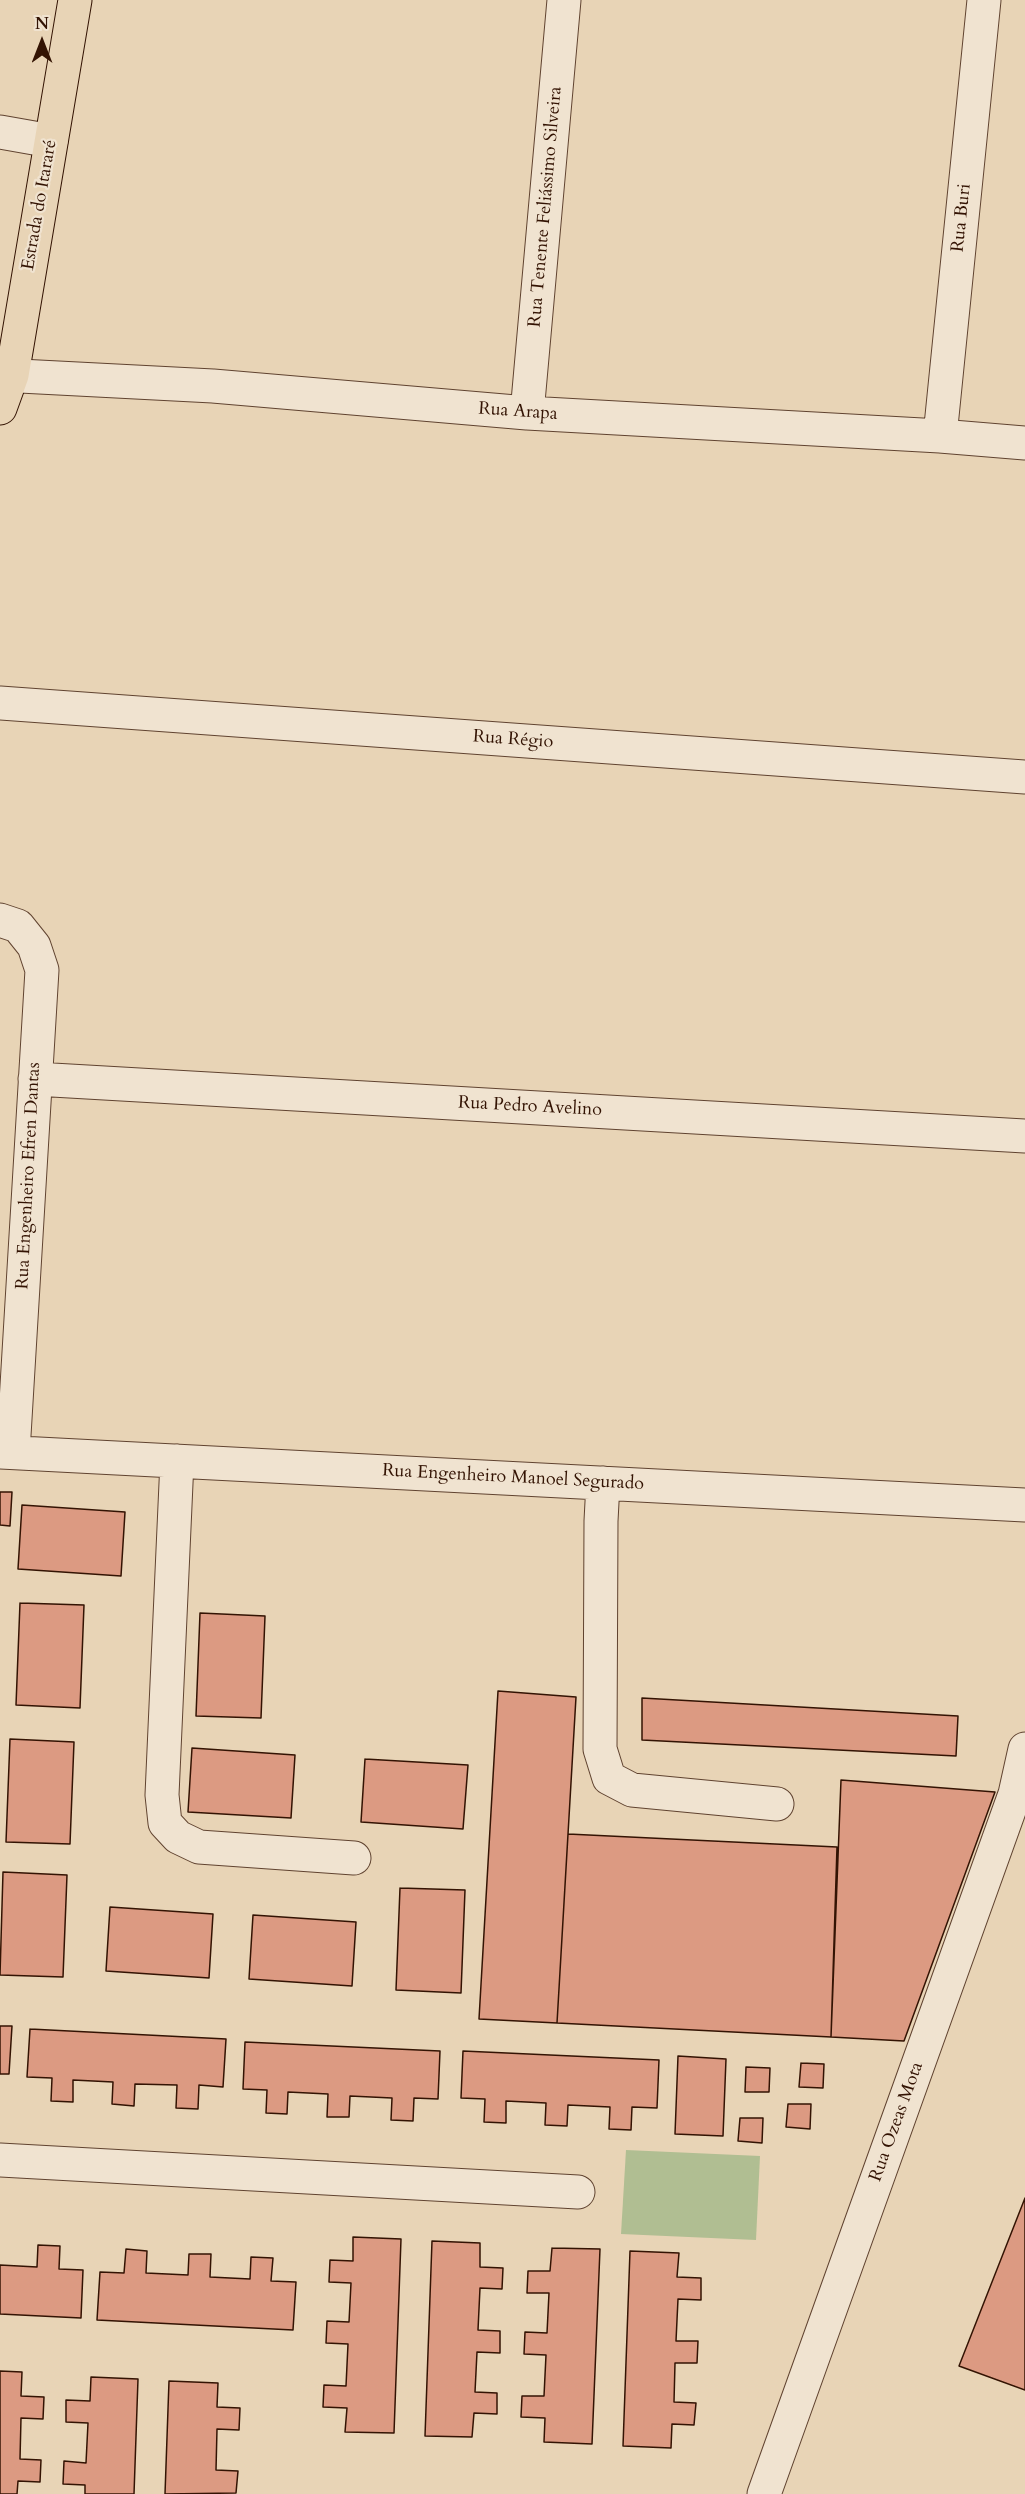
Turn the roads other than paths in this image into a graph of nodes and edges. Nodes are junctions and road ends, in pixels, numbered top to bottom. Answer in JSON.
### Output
{"nodes":[{"id":1,"x":75,"y":0,"type":"edge"},
{"id":2,"x":564,"y":0,"type":"edge"},
{"id":3,"x":984,"y":0,"type":"edge"},
{"id":4,"x":0,"y":132,"type":"edge"},
{"id":5,"x":51,"y":141,"type":"junction"},
{"id":6,"x":6,"y":375,"type":"edge"},
{"id":7,"x":0,"y":408,"type":"edge"},
{"id":8,"x":527,"y":413,"type":"junction"},
{"id":9,"x":940,"y":436,"type":"junction"},
{"id":10,"x":1025,"y":443,"type":"edge"},
{"id":11,"x":0,"y":703,"type":"edge"},
{"id":12,"x":1025,"y":777,"type":"edge"},
{"id":13,"x":0,"y":920,"type":"edge"},
{"id":14,"x":35,"y":1079,"type":"junction"},
{"id":15,"x":1025,"y":1136,"type":"edge"},
{"id":16,"x":6,"y":1452,"type":"edge"},
{"id":17,"x":177,"y":1461,"type":"junction"},
{"id":18,"x":603,"y":1483,"type":"junction"},
{"id":19,"x":1025,"y":1505,"type":"edge"},
{"id":20,"x":1025,"y":1749,"type":"edge"},
{"id":21,"x":777,"y":1804,"type":"dead end"},
{"id":22,"x":354,"y":1858,"type":"dead end"},
{"id":23,"x":0,"y":2160,"type":"edge"},
{"id":24,"x":578,"y":2192,"type":"dead end"},
{"id":25,"x":764,"y":2494,"type":"edge"}],
"edges":[{"from":1,"to":5,"type":"main road","name":"Estrada do Itararé"},
{"from":2,"to":8,"type":"street","name":"Rua Tenente Feliássimo Silveira"},
{"from":3,"to":9,"type":"street","name":"Rua Buri"},
{"from":4,"to":5,"type":"street"},
{"from":5,"to":6,"type":"main road","name":"Estrada do Itararé"},
{"from":6,"to":7,"type":"main road","name":"Estrada do Itararé"},
{"from":6,"to":8,"type":"street","name":"Rua Arapa"},
{"from":8,"to":9,"type":"street","name":"Rua Arapa"},
{"from":9,"to":10,"type":"street","name":"Rua Arapa"},
{"from":11,"to":12,"type":"street","name":"Rua Régio"},
{"from":13,"to":14,"type":"street","name":"Rua Engenheiro Efren Dantas"},
{"from":14,"to":15,"type":"street","name":"Rua Pedro Avelino"},
{"from":14,"to":16,"type":"street","name":"Rua Engenheiro Efren Dantas"},
{"from":16,"to":17,"type":"street","name":"Rua Engenheiro Manoel Segurado"},
{"from":17,"to":18,"type":"street","name":"Rua Engenheiro Manoel Segurado"},
{"from":17,"to":22,"type":"street"},
{"from":18,"to":19,"type":"street","name":"Rua Engenheiro Manoel Segurado"},
{"from":18,"to":21,"type":"street"},
{"from":20,"to":25,"type":"street","name":"Rua Ozeas Mota"},
{"from":23,"to":24,"type":"street"}]}
